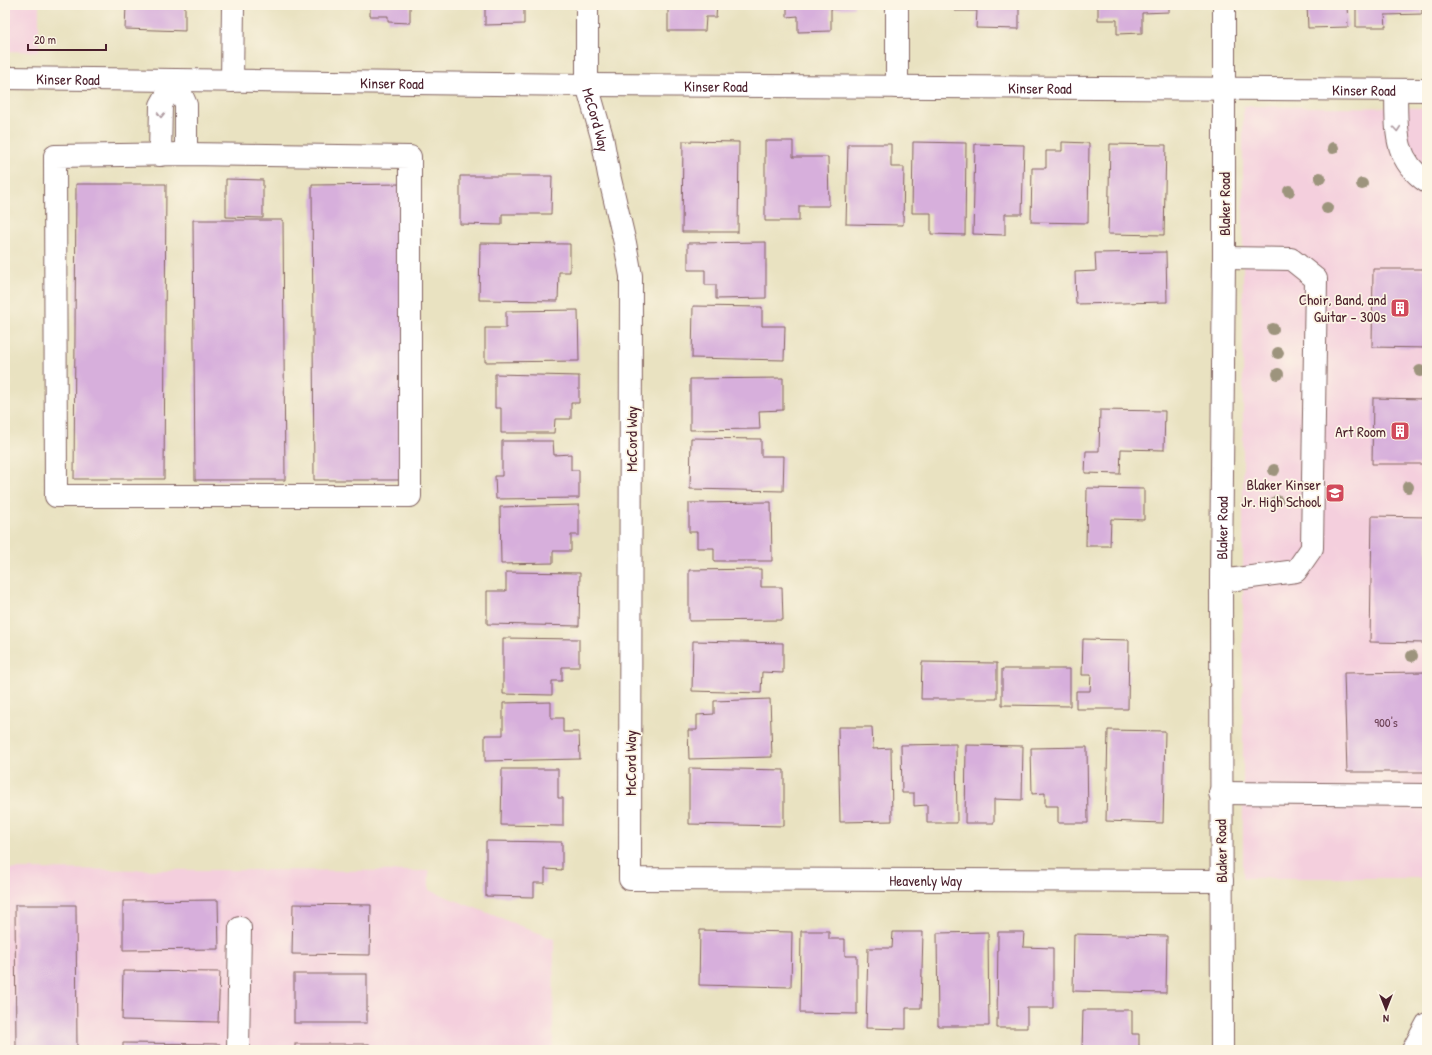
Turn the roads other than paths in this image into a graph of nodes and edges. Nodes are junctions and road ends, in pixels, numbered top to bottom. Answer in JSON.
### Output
{"nodes":[{"id":1,"x":233,"y":5,"type":"edge"},
{"id":2,"x":587,"y":5,"type":"edge"},
{"id":3,"x":897,"y":5,"type":"edge"},
{"id":4,"x":1224,"y":5,"type":"edge"},
{"id":5,"x":5,"y":78,"type":"edge"},
{"id":6,"x":175,"y":80,"type":"junction"},
{"id":7,"x":232,"y":81,"type":"junction"},
{"id":8,"x":587,"y":85,"type":"junction"},
{"id":9,"x":897,"y":87,"type":"junction"},
{"id":10,"x":1224,"y":89,"type":"junction"},
{"id":11,"x":1396,"y":90,"type":"junction"},
{"id":12,"x":1427,"y":90,"type":"edge"},
{"id":13,"x":186,"y":154,"type":"junction"},
{"id":14,"x":160,"y":155,"type":"junction"},
{"id":15,"x":1427,"y":182,"type":"edge"},
{"id":16,"x":1224,"y":258,"type":"junction"},
{"id":17,"x":1221,"y":580,"type":"junction"},
{"id":18,"x":1220,"y":793,"type":"junction"},
{"id":19,"x":1427,"y":795,"type":"edge"},
{"id":20,"x":630,"y":879,"type":"joint"},
{"id":21,"x":1222,"y":881,"type":"junction"},
{"id":22,"x":240,"y":928,"type":"dead end"},
{"id":23,"x":1427,"y":1024,"type":"edge"},
{"id":24,"x":238,"y":1050,"type":"edge"},
{"id":25,"x":1222,"y":1050,"type":"edge"},
{"id":26,"x":1413,"y":1050,"type":"edge"}],
"edges":[{"from":1,"to":7,"type":"street"},
{"from":2,"to":8,"type":"street","name":"McCord Way"},
{"from":3,"to":9,"type":"street"},
{"from":4,"to":10,"type":"street","name":"Blaker Road"},
{"from":5,"to":6,"type":"street","name":"Kinser Road"},
{"from":6,"to":7,"type":"street","name":"Kinser Road"},
{"from":6,"to":13,"type":"street"},
{"from":6,"to":14,"type":"street","one_way":true},
{"from":7,"to":8,"type":"street","name":"Kinser Road"},
{"from":8,"to":9,"type":"street","name":"Kinser Road"},
{"from":8,"to":20,"type":"street","name":"McCord Way"},
{"from":9,"to":10,"type":"street","name":"Kinser Road"},
{"from":10,"to":11,"type":"street","name":"Kinser Road"},
{"from":10,"to":16,"type":"street","name":"Blaker Road"},
{"from":11,"to":12,"type":"street","name":"Kinser Road"},
{"from":11,"to":15,"type":"street","one_way":true},
{"from":13,"to":14,"type":"street"},
{"from":13,"to":14,"type":"street"},
{"from":16,"to":17,"type":"street","name":"Blaker Road"},
{"from":16,"to":17,"type":"street"},
{"from":17,"to":18,"type":"street","name":"Blaker Road"},
{"from":18,"to":19,"type":"street"},
{"from":18,"to":21,"type":"street","name":"Blaker Road"},
{"from":20,"to":21,"type":"street","name":"Heavenly Way"},
{"from":21,"to":25,"type":"street","name":"Blaker Road"},
{"from":22,"to":24,"type":"street"},
{"from":23,"to":26,"type":"street"}]}
